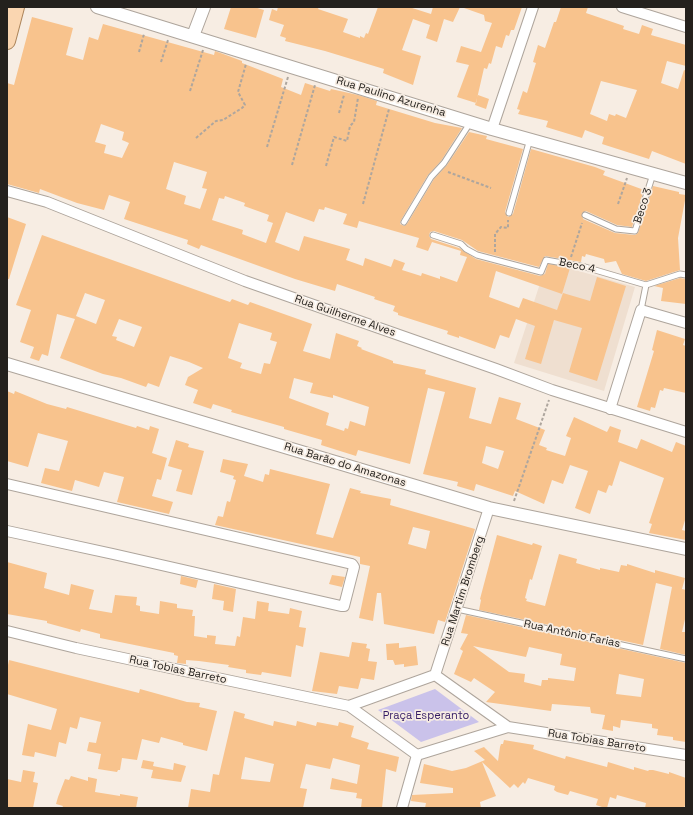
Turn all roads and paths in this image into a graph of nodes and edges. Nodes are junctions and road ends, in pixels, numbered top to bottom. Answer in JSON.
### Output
{"nodes":[{"id":1,"x":16,"y":7,"type":"edge"},
{"id":2,"x":97,"y":7,"type":"edge"},
{"id":3,"x":204,"y":7,"type":"edge"},
{"id":4,"x":533,"y":7,"type":"edge"},
{"id":5,"x":622,"y":7,"type":"edge"},
{"id":6,"x":148,"y":22,"type":"junction"},
{"id":7,"x":686,"y":27,"type":"edge"},
{"id":8,"x":172,"y":30,"type":"junction"},
{"id":9,"x":193,"y":36,"type":"junction"},
{"id":10,"x":206,"y":40,"type":"junction"},
{"id":11,"x":7,"y":41,"type":"edge"},
{"id":12,"x":139,"y":52,"type":"dead end"},
{"id":13,"x":249,"y":54,"type":"junction"},
{"id":14,"x":161,"y":62,"type":"dead end"},
{"id":15,"x":291,"y":66,"type":"junction"},
{"id":16,"x":318,"y":75,"type":"junction"},
{"id":17,"x":348,"y":84,"type":"junction"},
{"id":18,"x":361,"y":88,"type":"junction"},
{"id":19,"x":190,"y":91,"type":"dead end"},
{"id":20,"x":392,"y":98,"type":"junction"},
{"id":21,"x":339,"y":113,"type":"dead end"},
{"id":22,"x":470,"y":122,"type":"junction"},
{"id":23,"x":492,"y":129,"type":"junction"},
{"id":24,"x":196,"y":138,"type":"dead end"},
{"id":25,"x":530,"y":139,"type":"junction"},
{"id":26,"x":267,"y":147,"type":"dead end"},
{"id":27,"x":292,"y":165,"type":"dead end"},
{"id":28,"x":326,"y":166,"type":"dead end"},
{"id":29,"x":439,"y":168,"type":"junction"},
{"id":30,"x":631,"y":168,"type":"junction"},
{"id":31,"x":653,"y":174,"type":"junction"},
{"id":32,"x":686,"y":183,"type":"edge"},
{"id":33,"x":492,"y":188,"type":"dead end"},
{"id":34,"x":7,"y":191,"type":"edge"},
{"id":35,"x":363,"y":204,"type":"dead end"},
{"id":36,"x":618,"y":204,"type":"dead end"},
{"id":37,"x":508,"y":213,"type":"joint"},
{"id":38,"x":585,"y":215,"type":"joint"},
{"id":39,"x":404,"y":222,"type":"dead end"},
{"id":40,"x":433,"y":235,"type":"dead end"},
{"id":41,"x":493,"y":259,"type":"junction"},
{"id":42,"x":569,"y":264,"type":"junction"},
{"id":43,"x":686,"y":275,"type":"edge"},
{"id":44,"x":646,"y":285,"type":"junction"},
{"id":45,"x":641,"y":310,"type":"junction"},
{"id":46,"x":686,"y":323,"type":"edge"},
{"id":47,"x":7,"y":364,"type":"edge"},
{"id":48,"x":552,"y":390,"type":"junction"},
{"id":49,"x":610,"y":409,"type":"junction"},
{"id":50,"x":686,"y":432,"type":"edge"},
{"id":51,"x":7,"y":484,"type":"edge"},
{"id":52,"x":490,"y":508,"type":"junction"},
{"id":53,"x":510,"y":512,"type":"junction"},
{"id":54,"x":7,"y":531,"type":"edge"},
{"id":55,"x":686,"y":549,"type":"edge"},
{"id":56,"x":458,"y":610,"type":"junction"},
{"id":57,"x":7,"y":631,"type":"edge"},
{"id":58,"x":686,"y":659,"type":"edge"},
{"id":59,"x":435,"y":675,"type":"junction"},
{"id":60,"x":349,"y":706,"type":"junction"},
{"id":61,"x":508,"y":727,"type":"junction"},
{"id":62,"x":686,"y":755,"type":"edge"},
{"id":63,"x":416,"y":756,"type":"junction"},
{"id":64,"x":402,"y":808,"type":"edge"}],
"edges":[{"from":1,"to":11,"type":"main road"},
{"from":2,"to":6,"type":"street","name":"Rua Paulino Azurenha"},
{"from":3,"to":9,"type":"street"},
{"from":4,"to":23,"type":"street"},
{"from":5,"to":7,"type":"street"},
{"from":6,"to":8,"type":"street","name":"Rua Paulino Azurenha"},
{"from":6,"to":12,"type":"path"},
{"from":8,"to":9,"type":"street","name":"Rua Paulino Azurenha"},
{"from":8,"to":14,"type":"path"},
{"from":9,"to":10,"type":"street","name":"Rua Paulino Azurenha"},
{"from":10,"to":13,"type":"street","name":"Rua Paulino Azurenha"},
{"from":10,"to":19,"type":"path"},
{"from":13,"to":15,"type":"street","name":"Rua Paulino Azurenha"},
{"from":13,"to":24,"type":"path"},
{"from":15,"to":16,"type":"street","name":"Rua Paulino Azurenha"},
{"from":15,"to":26,"type":"path"},
{"from":16,"to":17,"type":"street","name":"Rua Paulino Azurenha"},
{"from":16,"to":27,"type":"path"},
{"from":17,"to":18,"type":"street","name":"Rua Paulino Azurenha"},
{"from":17,"to":21,"type":"path"},
{"from":18,"to":20,"type":"street","name":"Rua Paulino Azurenha"},
{"from":18,"to":28,"type":"path"},
{"from":20,"to":22,"type":"street","name":"Rua Paulino Azurenha"},
{"from":20,"to":35,"type":"path"},
{"from":22,"to":23,"type":"street","name":"Rua Paulino Azurenha"},
{"from":22,"to":29,"type":"lane"},
{"from":23,"to":25,"type":"street","name":"Rua Paulino Azurenha"},
{"from":25,"to":30,"type":"street","name":"Rua Paulino Azurenha"},
{"from":25,"to":37,"type":"lane"},
{"from":29,"to":33,"type":"path"},
{"from":29,"to":39,"type":"lane"},
{"from":30,"to":31,"type":"street","name":"Rua Paulino Azurenha"},
{"from":30,"to":36,"type":"path"},
{"from":31,"to":32,"type":"street","name":"Rua Paulino Azurenha"},
{"from":31,"to":38,"type":"lane","name":"Beco 3"},
{"from":34,"to":48,"type":"street","name":"Rua Guilherme Alves"},
{"from":37,"to":41,"type":"path"},
{"from":38,"to":42,"type":"path"},
{"from":40,"to":41,"type":"lane","name":"Beco 4"},
{"from":41,"to":42,"type":"lane","name":"Beco 4"},
{"from":42,"to":44,"type":"lane","name":"Beco 4"},
{"from":43,"to":44,"type":"lane"},
{"from":44,"to":45,"type":"lane"},
{"from":45,"to":46,"type":"street"},
{"from":45,"to":49,"type":"street"},
{"from":47,"to":52,"type":"street","name":"Rua Barão do Amazonas"},
{"from":48,"to":49,"type":"street","name":"Rua Guilherme Alves"},
{"from":48,"to":53,"type":"path"},
{"from":49,"to":50,"type":"street","name":"Rua Guilherme Alves"},
{"from":51,"to":54,"type":"street"},
{"from":52,"to":53,"type":"street","name":"Rua Barão do Amazonas"},
{"from":52,"to":56,"type":"street","name":"Rua Martim Bromberg"},
{"from":53,"to":55,"type":"street","name":"Rua Barão do Amazonas"},
{"from":56,"to":58,"type":"lane","name":"Rua Antônio Farias"},
{"from":56,"to":59,"type":"street","name":"Rua Martim Bromberg"},
{"from":57,"to":60,"type":"street","name":"Rua Tobias Barreto"},
{"from":59,"to":60,"type":"street"},
{"from":59,"to":61,"type":"street","name":"Rua Tobias Barreto"},
{"from":60,"to":63,"type":"street","name":"Rua Tobias Barreto"},
{"from":61,"to":62,"type":"street","name":"Rua Tobias Barreto"},
{"from":61,"to":63,"type":"street","name":"Rua Tobias Barreto"},
{"from":63,"to":64,"type":"street"}]}
